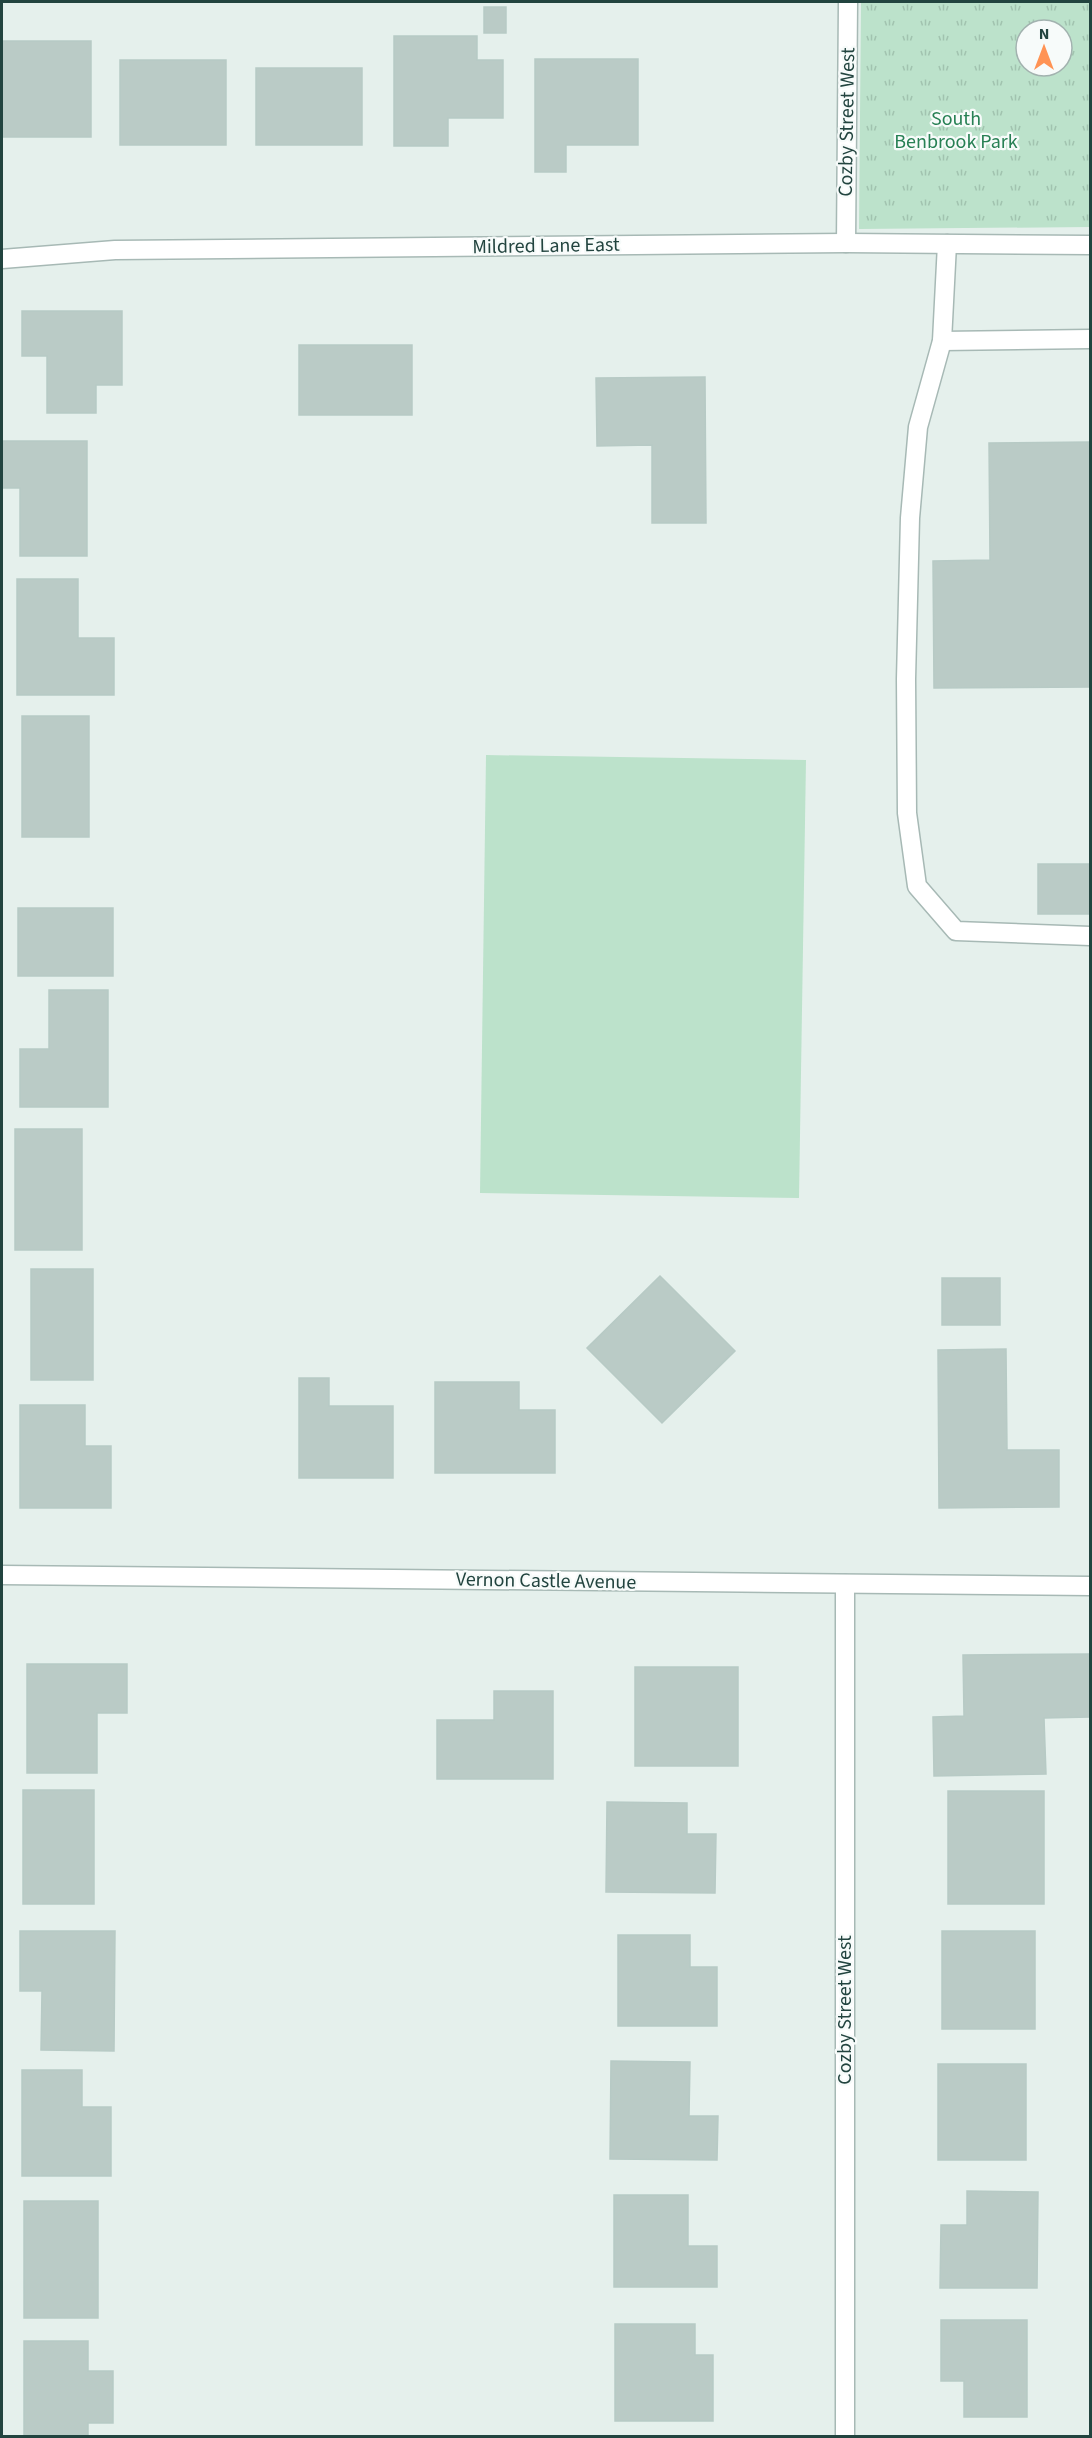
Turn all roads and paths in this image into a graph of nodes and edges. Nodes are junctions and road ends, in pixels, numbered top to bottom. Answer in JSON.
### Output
{"nodes":[{"id":1,"x":848,"y":2,"type":"edge"},
{"id":2,"x":846,"y":243,"type":"junction"},
{"id":3,"x":947,"y":244,"type":"junction"},
{"id":4,"x":1090,"y":245,"type":"edge"},
{"id":5,"x":2,"y":259,"type":"edge"},
{"id":6,"x":1090,"y":339,"type":"edge"},
{"id":7,"x":942,"y":341,"type":"junction"},
{"id":8,"x":1090,"y":936,"type":"edge"},
{"id":9,"x":2,"y":1575,"type":"edge"},
{"id":10,"x":844,"y":1584,"type":"junction"},
{"id":11,"x":1090,"y":1586,"type":"edge"},
{"id":12,"x":844,"y":2436,"type":"edge"}],
"edges":[{"from":1,"to":2,"type":"street","name":"Cozby Street West"},
{"from":2,"to":3,"type":"street","name":"Mildred Lane East"},
{"from":2,"to":5,"type":"street","name":"Mildred Lane East"},
{"from":3,"to":4,"type":"street","name":"Mildred Lane East"},
{"from":3,"to":7,"type":"street"},
{"from":6,"to":7,"type":"street"},
{"from":7,"to":8,"type":"street"},
{"from":9,"to":10,"type":"street","name":"Vernon Castle Avenue"},
{"from":10,"to":11,"type":"street","name":"Vernon Castle Avenue"},
{"from":10,"to":12,"type":"street","name":"Cozby Street West"}]}
